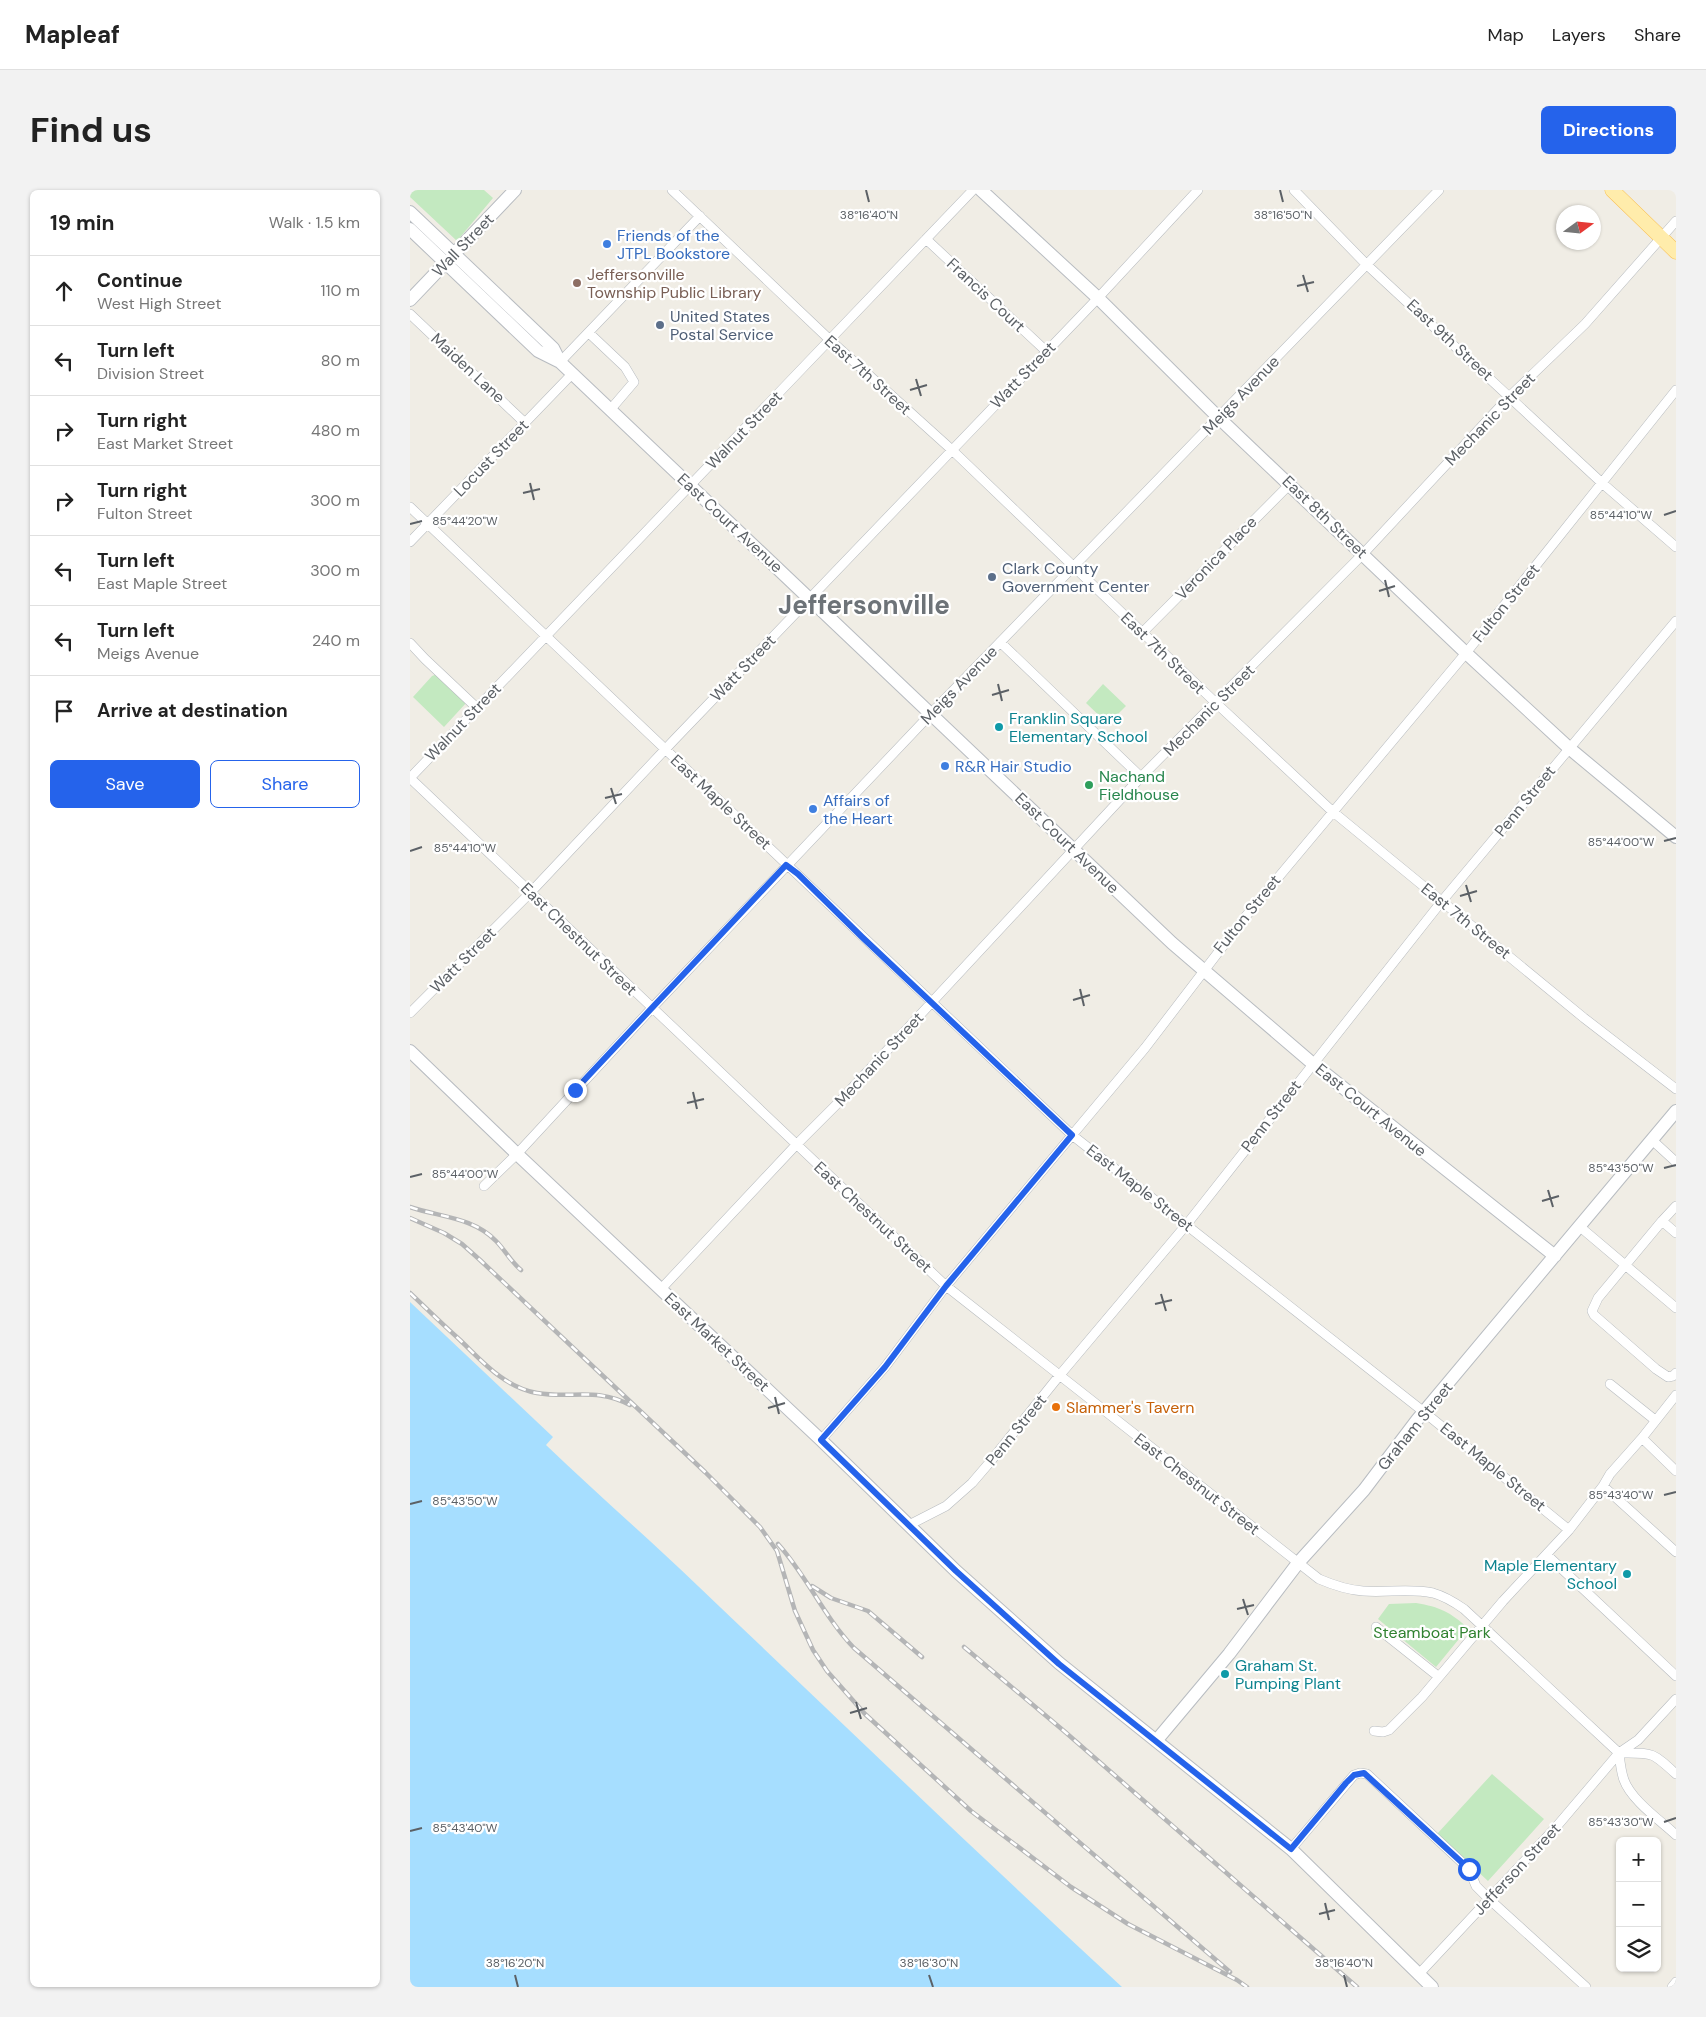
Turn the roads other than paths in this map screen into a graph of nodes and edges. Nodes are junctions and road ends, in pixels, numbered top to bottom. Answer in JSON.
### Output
{"nodes":[{"id":1,"x":515,"y":190,"type":"edge"},
{"id":2,"x":672,"y":190,"type":"edge"},
{"id":3,"x":973,"y":190,"type":"edge"},
{"id":4,"x":981,"y":190,"type":"edge"},
{"id":5,"x":1198,"y":190,"type":"edge"},
{"id":6,"x":1294,"y":190,"type":"edge"},
{"id":7,"x":1438,"y":190,"type":"edge"},
{"id":8,"x":1612,"y":190,"type":"edge"},
{"id":9,"x":410,"y":212,"type":"edge"},
{"id":10,"x":700,"y":216,"type":"junction"},
{"id":11,"x":1676,"y":221,"type":"edge"},
{"id":12,"x":410,"y":229,"type":"edge"},
{"id":13,"x":1661,"y":237,"type":"junction"},
{"id":14,"x":926,"y":239,"type":"junction"},
{"id":15,"x":1676,"y":252,"type":"edge"},
{"id":16,"x":449,"y":259,"type":"junction"},
{"id":17,"x":1366,"y":264,"type":"junction"},
{"id":18,"x":1098,"y":298,"type":"junction"},
{"id":19,"x":410,"y":300,"type":"edge"},
{"id":20,"x":410,"y":314,"type":"edge"},
{"id":21,"x":589,"y":333,"type":"junction"},
{"id":22,"x":830,"y":340,"type":"junction"},
{"id":23,"x":1046,"y":351,"type":"junction"},
{"id":24,"x":560,"y":362,"type":"junction"},
{"id":25,"x":572,"y":374,"type":"junction"},
{"id":26,"x":1676,"y":390,"type":"edge"},
{"id":27,"x":1510,"y":396,"type":"junction"},
{"id":28,"x":610,"y":410,"type":"junction"},
{"id":29,"x":1219,"y":418,"type":"junction"},
{"id":30,"x":525,"y":423,"type":"junction"},
{"id":31,"x":952,"y":450,"type":"junction"},
{"id":32,"x":1602,"y":483,"type":"junction"},
{"id":33,"x":1290,"y":484,"type":"junction"},
{"id":34,"x":690,"y":486,"type":"junction"},
{"id":35,"x":410,"y":507,"type":"edge"},
{"id":36,"x":428,"y":524,"type":"junction"},
{"id":37,"x":410,"y":542,"type":"edge"},
{"id":38,"x":1676,"y":547,"type":"edge"},
{"id":39,"x":1363,"y":554,"type":"junction"},
{"id":40,"x":1072,"y":567,"type":"junction"},
{"id":41,"x":810,"y":599,"type":"junction"},
{"id":42,"x":1676,"y":621,"type":"edge"},
{"id":43,"x":1142,"y":634,"type":"junction"},
{"id":44,"x":547,"y":636,"type":"junction"},
{"id":45,"x":1000,"y":642,"type":"junction"},
{"id":46,"x":410,"y":643,"type":"edge"},
{"id":47,"x":1466,"y":652,"type":"junction"},
{"id":48,"x":1216,"y":703,"type":"junction"},
{"id":49,"x":477,"y":708,"type":"junction"},
{"id":50,"x":931,"y":714,"type":"junction"},
{"id":51,"x":1569,"y":748,"type":"junction"},
{"id":52,"x":666,"y":750,"type":"junction"},
{"id":53,"x":1141,"y":777,"type":"junction"},
{"id":54,"x":410,"y":778,"type":"edge"},
{"id":55,"x":1332,"y":811,"type":"junction"},
{"id":56,"x":1674,"y":831,"type":"edge"},
{"id":57,"x":1075,"y":850,"type":"junction"},
{"id":58,"x":786,"y":865,"type":"junction"},
{"id":59,"x":530,"y":893,"type":"junction"},
{"id":60,"x":1442,"y":901,"type":"junction"},
{"id":61,"x":1203,"y":970,"type":"junction"},
{"id":62,"x":931,"y":1003,"type":"junction"},
{"id":63,"x":652,"y":1008,"type":"junction"},
{"id":64,"x":410,"y":1013,"type":"edge"},
{"id":65,"x":410,"y":1051,"type":"edge"},
{"id":66,"x":1312,"y":1063,"type":"junction"},
{"id":67,"x":1676,"y":1089,"type":"edge"},
{"id":68,"x":1676,"y":1111,"type":"edge"},
{"id":69,"x":1072,"y":1135,"type":"junction"},
{"id":70,"x":1652,"y":1140,"type":"junction"},
{"id":71,"x":796,"y":1145,"type":"junction"},
{"id":72,"x":517,"y":1154,"type":"junction"},
{"id":73,"x":1676,"y":1162,"type":"edge"},
{"id":74,"x":484,"y":1186,"type":"dead end"},
{"id":75,"x":1676,"y":1206,"type":"edge"},
{"id":76,"x":1662,"y":1221,"type":"junction"},
{"id":77,"x":1187,"y":1224,"type":"junction"},
{"id":78,"x":1579,"y":1226,"type":"junction"},
{"id":79,"x":1676,"y":1234,"type":"edge"},
{"id":80,"x":1555,"y":1256,"type":"junction"},
{"id":81,"x":1626,"y":1265,"type":"junction"},
{"id":82,"x":946,"y":1286,"type":"junction"},
{"id":83,"x":661,"y":1289,"type":"junction"},
{"id":84,"x":1676,"y":1308,"type":"edge"},
{"id":85,"x":1676,"y":1373,"type":"edge"},
{"id":86,"x":1059,"y":1376,"type":"junction"},
{"id":87,"x":1610,"y":1384,"type":"dead end"},
{"id":88,"x":1676,"y":1395,"type":"edge"},
{"id":89,"x":1424,"y":1412,"type":"junction"},
{"id":90,"x":1655,"y":1420,"type":"junction"},
{"id":91,"x":1642,"y":1438,"type":"junction"},
{"id":92,"x":821,"y":1440,"type":"junction"},
{"id":93,"x":1676,"y":1471,"type":"edge"},
{"id":94,"x":1603,"y":1486,"type":"junction"},
{"id":95,"x":909,"y":1525,"type":"junction"},
{"id":96,"x":1569,"y":1530,"type":"junction"},
{"id":97,"x":1676,"y":1552,"type":"edge"},
{"id":98,"x":1547,"y":1555,"type":"junction"},
{"id":99,"x":1298,"y":1563,"type":"junction"},
{"id":100,"x":1483,"y":1625,"type":"junction"},
{"id":101,"x":1376,"y":1627,"type":"dead end"},
{"id":102,"x":1676,"y":1676,"type":"edge"},
{"id":103,"x":1438,"y":1677,"type":"junction"},
{"id":104,"x":1676,"y":1699,"type":"edge"},
{"id":105,"x":1374,"y":1731,"type":"dead end"},
{"id":106,"x":1156,"y":1741,"type":"junction"},
{"id":107,"x":1619,"y":1753,"type":"junction"},
{"id":108,"x":1676,"y":1774,"type":"edge"},
{"id":109,"x":1676,"y":1835,"type":"edge"},
{"id":110,"x":1291,"y":1849,"type":"junction"},
{"id":111,"x":1489,"y":1899,"type":"junction"},
{"id":112,"x":1418,"y":1975,"type":"junction"},
{"id":113,"x":1676,"y":1982,"type":"edge"},
{"id":114,"x":1432,"y":1987,"type":"edge"},
{"id":115,"x":1586,"y":1987,"type":"edge"},
{"id":116,"x":1672,"y":1987,"type":"edge"}],
"edges":[{"from":1,"to":16,"type":"street","name":"Wall Street"},
{"from":2,"to":10,"type":"street","name":"East 7th Street"},
{"from":3,"to":14,"type":"street","name":"Walnut Street"},
{"from":4,"to":18,"type":"street","name":"East 8th Street"},
{"from":5,"to":18,"type":"street","name":"Watt Street"},
{"from":6,"to":17,"type":"street","name":"East 9th Street"},
{"from":7,"to":17,"type":"street","name":"Meigs Avenue"},
{"from":8,"to":13,"type":"main road"},
{"from":9,"to":16,"type":"street","name":"East Court Avenue"},
{"from":10,"to":21,"type":"street"},
{"from":10,"to":22,"type":"street","name":"East 7th Street"},
{"from":11,"to":13,"type":"street","name":"Mechanic Street"},
{"from":12,"to":16,"type":"street","name":"East Court Avenue"},
{"from":13,"to":15,"type":"main road"},
{"from":13,"to":27,"type":"street","name":"Mechanic Street"},
{"from":14,"to":22,"type":"street","name":"Walnut Street"},
{"from":14,"to":23,"type":"street","name":"Francis Court"},
{"from":16,"to":19,"type":"street","name":"Wall Street"},
{"from":16,"to":24,"type":"street","name":"East Court Avenue"},
{"from":17,"to":27,"type":"street","name":"East 9th Street"},
{"from":17,"to":29,"type":"street","name":"Meigs Avenue"},
{"from":18,"to":23,"type":"street","name":"Watt Street"},
{"from":18,"to":29,"type":"street","name":"East 8th Street"},
{"from":20,"to":30,"type":"street","name":"Maiden Lane"},
{"from":21,"to":24,"type":"street"},
{"from":21,"to":28,"type":"street"},
{"from":22,"to":31,"type":"street","name":"East 7th Street"},
{"from":22,"to":34,"type":"street","name":"Walnut Street"},
{"from":23,"to":31,"type":"street","name":"Watt Street"},
{"from":24,"to":25,"type":"street","name":"East Court Avenue"},
{"from":25,"to":28,"type":"street","name":"East Court Avenue"},
{"from":25,"to":30,"type":"street","name":"Locust Street"},
{"from":26,"to":32,"type":"street","name":"Fulton Street"},
{"from":27,"to":32,"type":"street","name":"East 9th Street"},
{"from":27,"to":39,"type":"street","name":"Mechanic Street"},
{"from":28,"to":34,"type":"street","name":"East Court Avenue"},
{"from":29,"to":33,"type":"street","name":"East 8th Street"},
{"from":29,"to":40,"type":"street","name":"Meigs Avenue"},
{"from":30,"to":36,"type":"street","name":"Locust Street"},
{"from":31,"to":40,"type":"street","name":"East 7th Street"},
{"from":31,"to":41,"type":"street","name":"Watt Street"},
{"from":32,"to":38,"type":"street","name":"East 9th Street"},
{"from":32,"to":47,"type":"street","name":"Fulton Street"},
{"from":33,"to":39,"type":"street","name":"East 8th Street"},
{"from":33,"to":43,"type":"street","name":"Veronica Place"},
{"from":34,"to":41,"type":"street","name":"East Court Avenue"},
{"from":34,"to":44,"type":"street","name":"Walnut Street"},
{"from":35,"to":36,"type":"street","name":"East Maple Street"},
{"from":36,"to":37,"type":"street","name":"Locust Street"},
{"from":36,"to":44,"type":"street","name":"East Maple Street"},
{"from":39,"to":47,"type":"street","name":"East 8th Street"},
{"from":39,"to":48,"type":"street","name":"Mechanic Street"},
{"from":40,"to":43,"type":"street","name":"East 7th Street"},
{"from":40,"to":45,"type":"street","name":"Meigs Avenue"},
{"from":41,"to":50,"type":"street","name":"East Court Avenue"},
{"from":41,"to":52,"type":"street","name":"Watt Street"},
{"from":42,"to":51,"type":"street","name":"Penn Street"},
{"from":43,"to":48,"type":"street","name":"East 7th Street"},
{"from":44,"to":49,"type":"street","name":"Walnut Street"},
{"from":44,"to":52,"type":"street","name":"East Maple Street"},
{"from":45,"to":50,"type":"street","name":"Meigs Avenue"},
{"from":45,"to":53,"type":"street"},
{"from":46,"to":49,"type":"street"},
{"from":47,"to":51,"type":"street","name":"East 8th Street"},
{"from":47,"to":55,"type":"street","name":"Fulton Street"},
{"from":48,"to":53,"type":"street","name":"Mechanic Street"},
{"from":48,"to":55,"type":"street","name":"East 7th Street"},
{"from":49,"to":54,"type":"street","name":"Walnut Street"},
{"from":50,"to":57,"type":"street","name":"East Court Avenue"},
{"from":50,"to":58,"type":"street","name":"Meigs Avenue"},
{"from":51,"to":56,"type":"street","name":"East 8th Street"},
{"from":51,"to":60,"type":"street","name":"Penn Street"},
{"from":52,"to":58,"type":"street","name":"East Maple Street"},
{"from":52,"to":59,"type":"street","name":"Watt Street"},
{"from":53,"to":57,"type":"street","name":"Mechanic Street"},
{"from":54,"to":59,"type":"street","name":"East Chestnut Street"},
{"from":55,"to":60,"type":"street","name":"East 7th Street"},
{"from":55,"to":61,"type":"street","name":"Fulton Street"},
{"from":57,"to":61,"type":"street","name":"East Court Avenue"},
{"from":57,"to":62,"type":"street","name":"Mechanic Street"},
{"from":58,"to":62,"type":"street","name":"East Maple Street"},
{"from":58,"to":63,"type":"street","name":"Meigs Avenue"},
{"from":59,"to":63,"type":"street","name":"East Chestnut Street"},
{"from":59,"to":64,"type":"street","name":"Watt Street"},
{"from":60,"to":66,"type":"street","name":"Penn Street"},
{"from":60,"to":67,"type":"street","name":"East 7th Street"},
{"from":61,"to":66,"type":"street","name":"East Court Avenue"},
{"from":61,"to":69,"type":"street","name":"Fulton Street"},
{"from":62,"to":69,"type":"street","name":"East Maple Street"},
{"from":62,"to":71,"type":"street","name":"Mechanic Street"},
{"from":63,"to":71,"type":"street","name":"East Chestnut Street"},
{"from":63,"to":72,"type":"street","name":"Meigs Avenue"},
{"from":65,"to":72,"type":"street","name":"East Market Street"},
{"from":66,"to":77,"type":"street","name":"Penn Street"},
{"from":66,"to":80,"type":"street","name":"East Court Avenue"},
{"from":68,"to":70,"type":"street","name":"Graham Street"},
{"from":69,"to":77,"type":"street","name":"East Maple Street"},
{"from":69,"to":82,"type":"street","name":"Fulton Street"},
{"from":70,"to":73,"type":"street"},
{"from":70,"to":78,"type":"street","name":"Graham Street"},
{"from":71,"to":82,"type":"street","name":"East Chestnut Street"},
{"from":71,"to":83,"type":"street","name":"Mechanic Street"},
{"from":72,"to":74,"type":"street","name":"Meigs Avenue"},
{"from":72,"to":83,"type":"street","name":"East Market Street"},
{"from":75,"to":76,"type":"street"},
{"from":76,"to":79,"type":"street"},
{"from":76,"to":81,"type":"street"},
{"from":77,"to":86,"type":"street","name":"Penn Street"},
{"from":77,"to":89,"type":"street","name":"East Maple Street"},
{"from":78,"to":80,"type":"street","name":"Graham Street"},
{"from":78,"to":81,"type":"street"},
{"from":80,"to":89,"type":"street","name":"Graham Street"},
{"from":81,"to":84,"type":"street"},
{"from":81,"to":85,"type":"street"},
{"from":82,"to":86,"type":"street","name":"East Chestnut Street"},
{"from":82,"to":92,"type":"street","name":"Fulton Street"},
{"from":83,"to":92,"type":"street","name":"East Market Street"},
{"from":86,"to":95,"type":"street","name":"Penn Street"},
{"from":86,"to":99,"type":"street","name":"East Chestnut Street"},
{"from":87,"to":90,"type":"street"},
{"from":88,"to":90,"type":"street"},
{"from":89,"to":96,"type":"street","name":"East Maple Street"},
{"from":89,"to":99,"type":"street","name":"Graham Street"},
{"from":90,"to":91,"type":"street"},
{"from":91,"to":93,"type":"street"},
{"from":91,"to":94,"type":"street"},
{"from":92,"to":95,"type":"street","name":"East Market Street"},
{"from":94,"to":96,"type":"street"},
{"from":94,"to":97,"type":"street"},
{"from":95,"to":106,"type":"street","name":"East Market Street"},
{"from":96,"to":98,"type":"street"},
{"from":98,"to":100,"type":"street"},
{"from":98,"to":102,"type":"street"},
{"from":99,"to":100,"type":"street","name":"East Chestnut Street"},
{"from":99,"to":106,"type":"street","name":"Graham Street"},
{"from":100,"to":103,"type":"street"},
{"from":100,"to":107,"type":"street","name":"East Chestnut Street"},
{"from":101,"to":103,"type":"street"},
{"from":103,"to":105,"type":"street"},
{"from":104,"to":107,"type":"street","name":"Jefferson Street"},
{"from":106,"to":110,"type":"street","name":"East Market Street"},
{"from":107,"to":108,"type":"street"},
{"from":107,"to":109,"type":"street"},
{"from":107,"to":111,"type":"street","name":"Jefferson Street"},
{"from":110,"to":111,"type":"street"},
{"from":110,"to":112,"type":"street","name":"East Market Street"},
{"from":111,"to":112,"type":"street","name":"Jefferson Street"},
{"from":111,"to":115,"type":"street"},
{"from":112,"to":114,"type":"street","name":"East Market Street"},
{"from":113,"to":116,"type":"street"}]}
